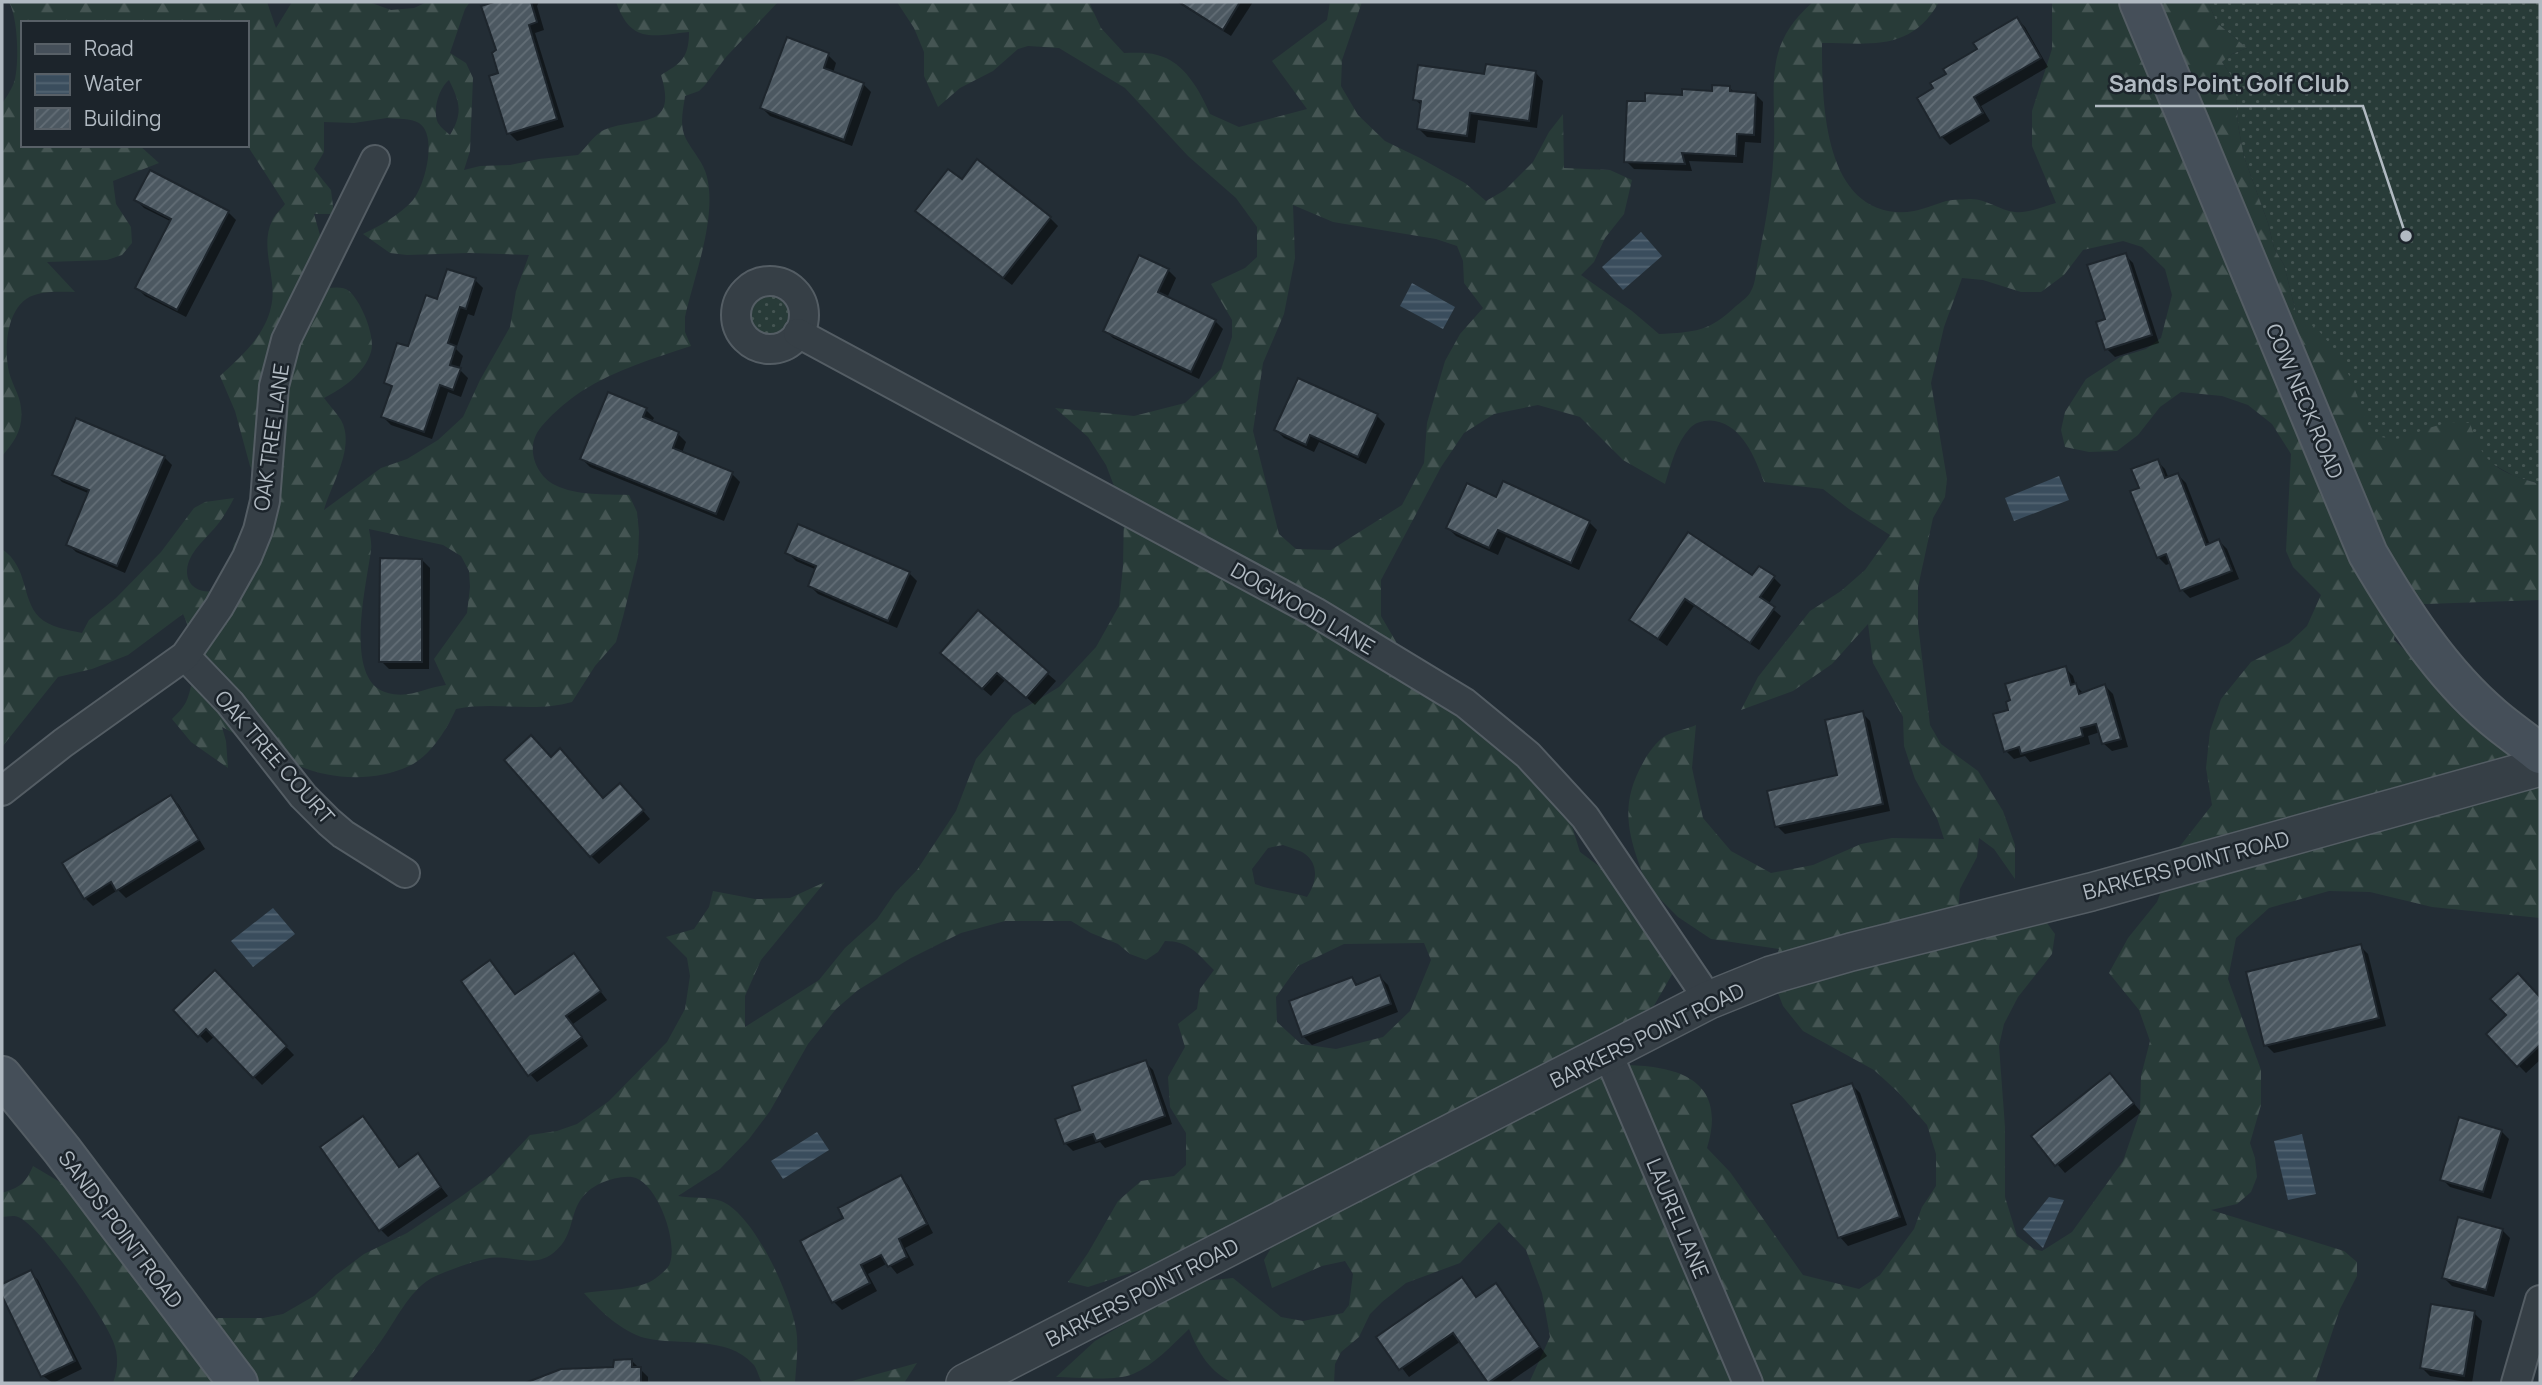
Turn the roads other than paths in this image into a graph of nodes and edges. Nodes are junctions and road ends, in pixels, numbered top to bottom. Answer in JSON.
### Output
{"nodes":[{"id":1,"x":2139,"y":2,"type":"edge"},
{"id":2,"x":374,"y":160,"type":"dead end"},
{"id":3,"x":799,"y":334,"type":"dead end"},
{"id":4,"x":185,"y":656,"type":"junction"},
{"id":5,"x":2540,"y":754,"type":"edge"},
{"id":6,"x":2540,"y":767,"type":"edge"},
{"id":7,"x":2,"y":790,"type":"edge"},
{"id":8,"x":405,"y":873,"type":"dead end"},
{"id":9,"x":1709,"y":1000,"type":"junction"},
{"id":10,"x":1608,"y":1054,"type":"junction"},
{"id":11,"x":2,"y":1076,"type":"edge"},
{"id":12,"x":2540,"y":1300,"type":"edge"},
{"id":13,"x":238,"y":1383,"type":"edge"},
{"id":14,"x":965,"y":1383,"type":"edge"},
{"id":15,"x":1748,"y":1383,"type":"edge"},
{"id":16,"x":2516,"y":1383,"type":"edge"}],
"edges":[{"from":1,"to":5,"type":"main road","name":"COW NECK ROAD"},
{"from":2,"to":4,"type":"street","name":"OAK TREE LANE"},
{"from":3,"to":9,"type":"street","name":"DOGWOOD LANE"},
{"from":4,"to":7,"type":"street","name":"OAK TREE LANE"},
{"from":4,"to":8,"type":"street","name":"OAK TREE COURT"},
{"from":6,"to":9,"type":"street","name":"BARKERS POINT ROAD"},
{"from":9,"to":10,"type":"street","name":"BARKERS POINT ROAD"},
{"from":10,"to":14,"type":"street","name":"BARKERS POINT ROAD"},
{"from":10,"to":15,"type":"street","name":"LAUREL LANE"},
{"from":11,"to":13,"type":"main road","name":"SANDS POINT ROAD"},
{"from":12,"to":16,"type":"street"}]}
